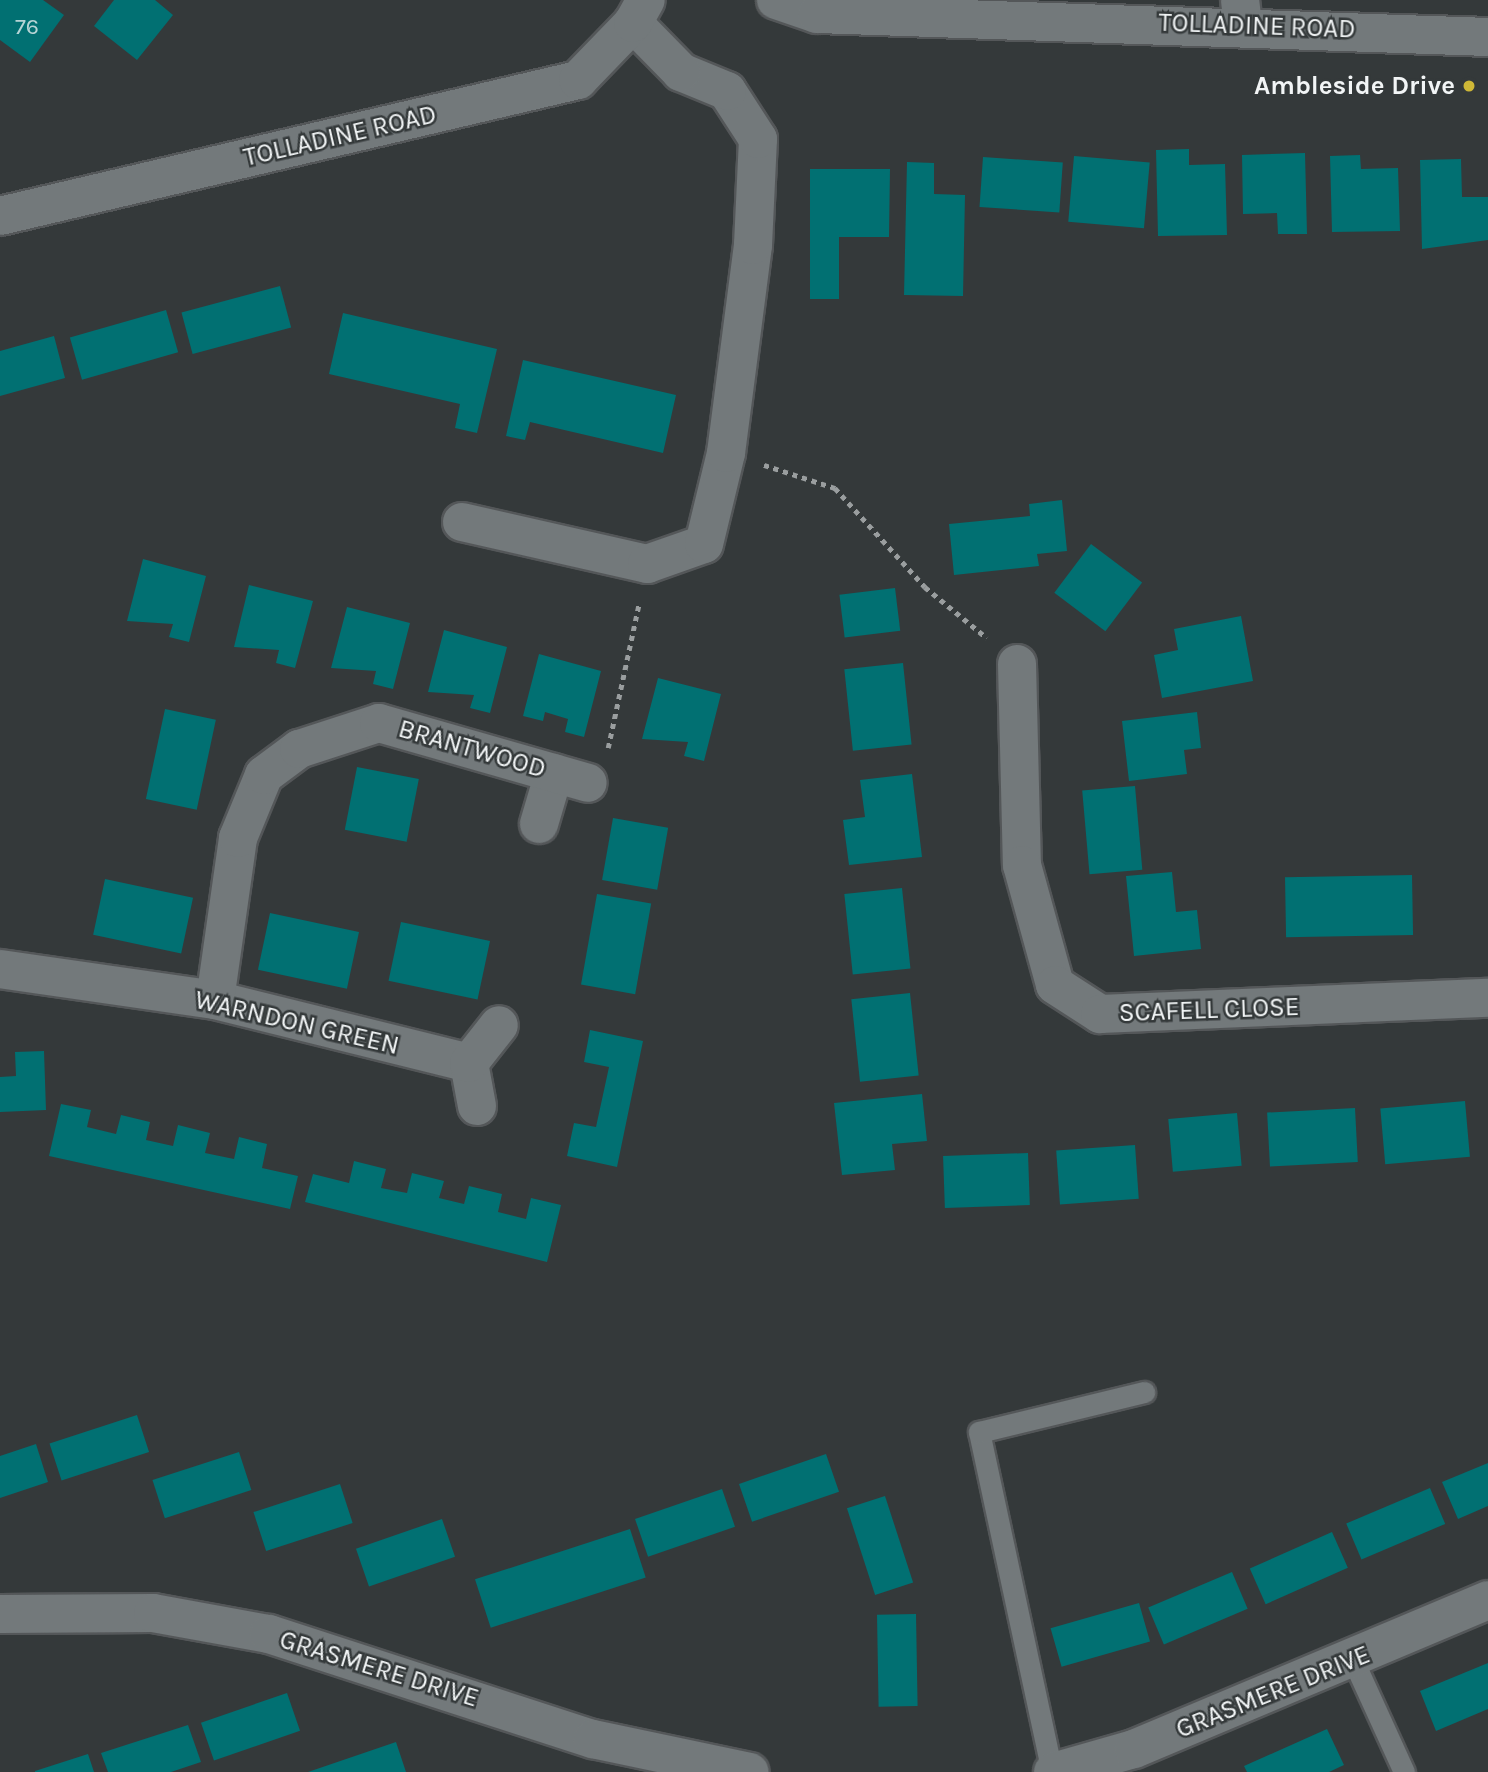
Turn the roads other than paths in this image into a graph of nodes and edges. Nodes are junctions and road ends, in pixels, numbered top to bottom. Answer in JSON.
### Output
{"nodes":[{"id":1,"x":776,"y":0,"type":"edge"},
{"id":2,"x":639,"y":12,"type":"edge"},
{"id":3,"x":1241,"y":12,"type":"edge"},
{"id":4,"x":1488,"y":37,"type":"edge"},
{"id":5,"x":0,"y":216,"type":"edge"},
{"id":6,"x":461,"y":522,"type":"dead end"},
{"id":7,"x":1017,"y":664,"type":"road end"},
{"id":8,"x":539,"y":824,"type":"dead end"},
{"id":9,"x":0,"y":969,"type":"edge"},
{"id":10,"x":1488,"y":998,"type":"edge"},
{"id":11,"x":215,"y":1000,"type":"junction"},
{"id":12,"x":499,"y":1025,"type":"dead end"},
{"id":13,"x":469,"y":1063,"type":"junction"},
{"id":14,"x":477,"y":1106,"type":"dead end"},
{"id":15,"x":1144,"y":1392,"type":"dead end"},
{"id":16,"x":1488,"y":1600,"type":"edge"},
{"id":17,"x":0,"y":1614,"type":"edge"},
{"id":18,"x":1353,"y":1660,"type":"junction"},
{"id":19,"x":750,"y":1772,"type":"edge"},
{"id":20,"x":1053,"y":1772,"type":"edge"},
{"id":21,"x":1404,"y":1772,"type":"edge"}],
"edges":[{"from":1,"to":3,"type":"street","name":"TOLLADINE ROAD"},
{"from":2,"to":5,"type":"street","name":"TOLLADINE ROAD"},
{"from":2,"to":6,"type":"street"},
{"from":3,"to":4,"type":"street","name":"TOLLADINE ROAD"},
{"from":7,"to":10,"type":"street","name":"SCAFELL CLOSE"},
{"from":8,"to":11,"type":"street","name":"BRANTWOOD"},
{"from":9,"to":11,"type":"street","name":"WARNDON GREEN"},
{"from":11,"to":13,"type":"street","name":"WARNDON GREEN"},
{"from":12,"to":13,"type":"street"},
{"from":13,"to":14,"type":"street"},
{"from":15,"to":20,"type":"lane"},
{"from":16,"to":18,"type":"street","name":"GRASMERE DRIVE"},
{"from":17,"to":19,"type":"street","name":"GRASMERE DRIVE"},
{"from":18,"to":20,"type":"street","name":"GRASMERE DRIVE"},
{"from":18,"to":21,"type":"lane"}]}
